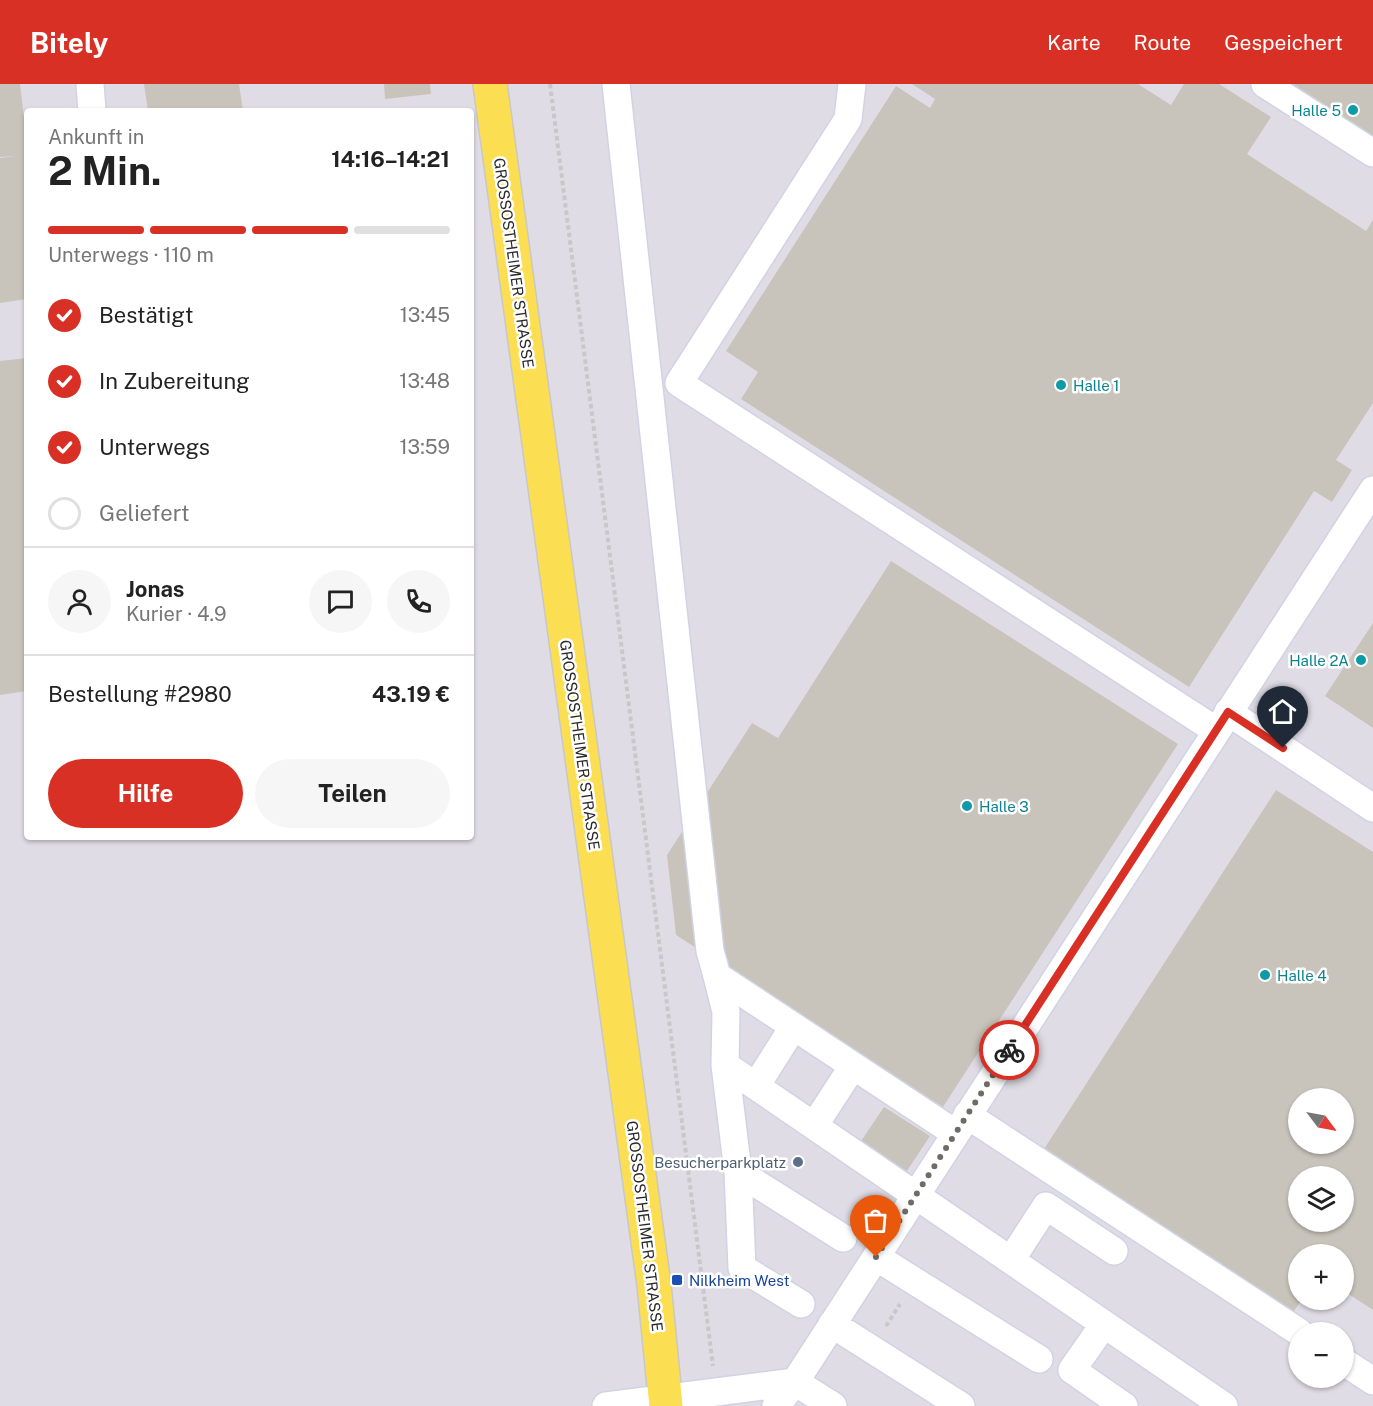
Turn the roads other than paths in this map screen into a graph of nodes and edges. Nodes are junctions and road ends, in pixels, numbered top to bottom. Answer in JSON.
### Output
{"nodes":[{"id":1,"x":90,"y":84,"type":"edge"},
{"id":2,"x":490,"y":84,"type":"edge"},
{"id":3,"x":616,"y":84,"type":"edge"},
{"id":4,"x":852,"y":84,"type":"edge"},
{"id":5,"x":1265,"y":84,"type":"edge"},
{"id":6,"x":92,"y":108,"type":"edge"},
{"id":7,"x":1373,"y":153,"type":"edge"},
{"id":8,"x":648,"y":367,"type":"junction"},
{"id":9,"x":679,"y":383,"type":"junction"},
{"id":10,"x":1373,"y":490,"type":"edge"},
{"id":11,"x":1223,"y":722,"type":"junction"},
{"id":12,"x":1373,"y":808,"type":"edge"},
{"id":13,"x":717,"y":976,"type":"junction"},
{"id":14,"x":792,"y":1029,"type":"dead end"},
{"id":15,"x":725,"y":1065,"type":"junction"},
{"id":16,"x":851,"y":1069,"type":"dead end"},
{"id":17,"x":756,"y":1086,"type":"junction"},
{"id":18,"x":961,"y":1124,"type":"junction"},
{"id":19,"x":814,"y":1126,"type":"junction"},
{"id":20,"x":738,"y":1172,"type":"junction"},
{"id":21,"x":915,"y":1195,"type":"junction"},
{"id":22,"x":843,"y":1238,"type":"dead end"},
{"id":23,"x":1114,"y":1251,"type":"dead end"},
{"id":24,"x":876,"y":1257,"type":"junction"},
{"id":25,"x":1011,"y":1260,"type":"junction"},
{"id":26,"x":801,"y":1304,"type":"dead end"},
{"id":27,"x":832,"y":1324,"type":"junction"},
{"id":28,"x":1104,"y":1324,"type":"junction"},
{"id":29,"x":1288,"y":1325,"type":"edge"},
{"id":30,"x":1039,"y":1359,"type":"dead end"},
{"id":31,"x":1354,"y":1369,"type":"edge"},
{"id":32,"x":1373,"y":1381,"type":"edge"},
{"id":33,"x":795,"y":1382,"type":"junction"},
{"id":34,"x":666,"y":1402,"type":"edge"},
{"id":35,"x":606,"y":1406,"type":"edge"},
{"id":36,"x":776,"y":1406,"type":"edge"},
{"id":37,"x":832,"y":1406,"type":"edge"},
{"id":38,"x":961,"y":1406,"type":"edge"},
{"id":39,"x":1124,"y":1406,"type":"edge"},
{"id":40,"x":1224,"y":1406,"type":"edge"}],
"edges":[{"from":1,"to":6,"type":"lane"},
{"from":2,"to":34,"type":"main road","name":"GROSSOSTHEIMER STRASSE"},
{"from":3,"to":8,"type":"lane"},
{"from":4,"to":9,"type":"lane"},
{"from":5,"to":7,"type":"lane"},
{"from":8,"to":9,"type":"lane"},
{"from":8,"to":13,"type":"lane"},
{"from":9,"to":11,"type":"lane"},
{"from":10,"to":11,"type":"lane"},
{"from":11,"to":12,"type":"lane"},
{"from":11,"to":18,"type":"lane"},
{"from":13,"to":15,"type":"lane"},
{"from":13,"to":18,"type":"lane"},
{"from":14,"to":17,"type":"lane"},
{"from":15,"to":17,"type":"lane"},
{"from":15,"to":20,"type":"lane"},
{"from":16,"to":19,"type":"lane"},
{"from":17,"to":19,"type":"lane"},
{"from":18,"to":21,"type":"lane"},
{"from":18,"to":29,"type":"lane"},
{"from":19,"to":21,"type":"lane"},
{"from":20,"to":22,"type":"lane"},
{"from":20,"to":26,"type":"lane"},
{"from":21,"to":24,"type":"lane"},
{"from":21,"to":25,"type":"lane"},
{"from":23,"to":25,"type":"lane"},
{"from":24,"to":27,"type":"lane"},
{"from":24,"to":30,"type":"lane"},
{"from":25,"to":28,"type":"lane"},
{"from":27,"to":33,"type":"lane"},
{"from":27,"to":38,"type":"lane"},
{"from":28,"to":39,"type":"lane"},
{"from":28,"to":40,"type":"lane"},
{"from":31,"to":32,"type":"lane"},
{"from":33,"to":34,"type":"lane"},
{"from":33,"to":36,"type":"lane"},
{"from":33,"to":37,"type":"lane"},
{"from":34,"to":35,"type":"lane"}]}
